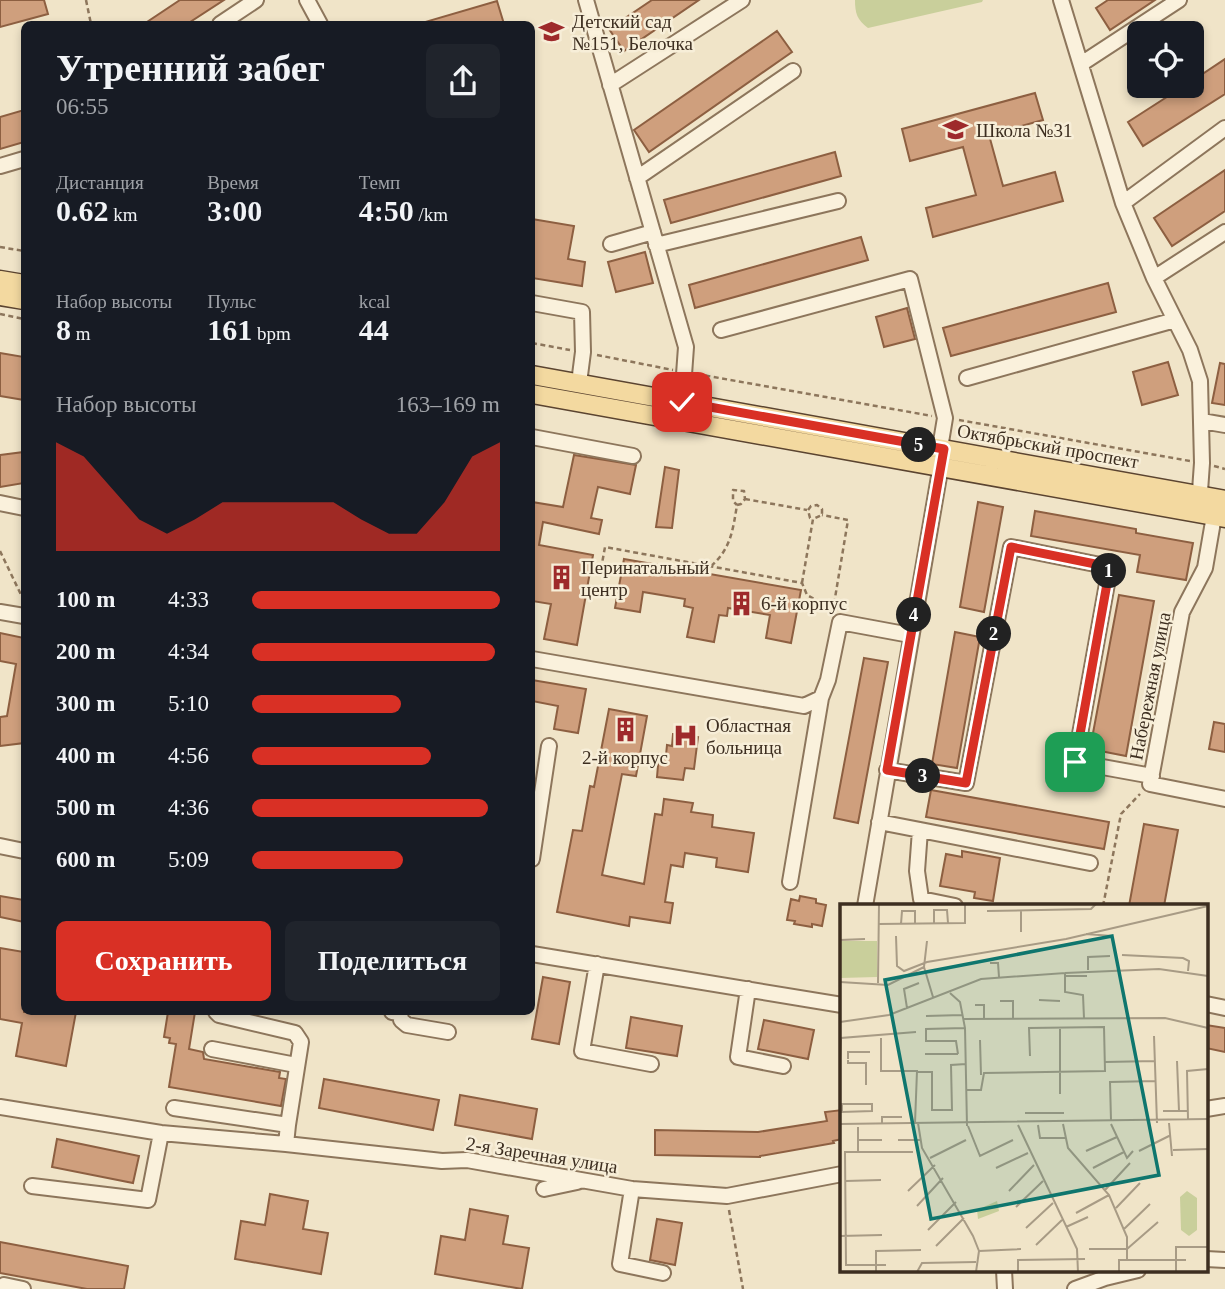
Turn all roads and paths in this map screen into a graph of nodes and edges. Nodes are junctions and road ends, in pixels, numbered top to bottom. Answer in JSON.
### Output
{"nodes":[{"id":1,"x":86,"y":0,"type":"edge"},
{"id":2,"x":256,"y":0,"type":"edge"},
{"id":3,"x":307,"y":0,"type":"edge"},
{"id":4,"x":586,"y":0,"type":"edge"},
{"id":5,"x":742,"y":0,"type":"edge"},
{"id":6,"x":1061,"y":0,"type":"edge"},
{"id":7,"x":1179,"y":0,"type":"edge"},
{"id":8,"x":90,"y":21,"type":"edge"},
{"id":9,"x":224,"y":21,"type":"edge"},
{"id":10,"x":318,"y":21,"type":"edge"},
{"id":11,"x":1081,"y":64,"type":"junction"},
{"id":12,"x":793,"y":71,"type":"dead end"},
{"id":13,"x":610,"y":85,"type":"junction"},
{"id":14,"x":1225,"y":128,"type":"edge"},
{"id":15,"x":21,"y":160,"type":"edge"},
{"id":16,"x":0,"y":166,"type":"edge"},
{"id":17,"x":637,"y":178,"type":"junction"},
{"id":18,"x":838,"y":201,"type":"dead end"},
{"id":19,"x":1123,"y":203,"type":"junction"},
{"id":20,"x":1225,"y":232,"type":"edge"},
{"id":21,"x":655,"y":239,"type":"junction"},
{"id":22,"x":611,"y":244,"type":"dead end"},
{"id":23,"x":0,"y":247,"type":"edge"},
{"id":24,"x":21,"y":250,"type":"edge"},
{"id":25,"x":1154,"y":278,"type":"junction"},
{"id":26,"x":0,"y":280,"type":"edge"},
{"id":27,"x":21,"y":284,"type":"edge"},
{"id":28,"x":0,"y":296,"type":"edge"},
{"id":29,"x":21,"y":300,"type":"edge"},
{"id":30,"x":535,"y":304,"type":"edge"},
{"id":31,"x":0,"y":314,"type":"edge"},
{"id":32,"x":21,"y":318,"type":"edge"},
{"id":33,"x":1175,"y":320,"type":"junction"},
{"id":34,"x":721,"y":330,"type":"dead end"},
{"id":35,"x":535,"y":344,"type":"edge"},
{"id":36,"x":583,"y":352,"type":"junction"},
{"id":37,"x":683,"y":372,"type":"junction"},
{"id":38,"x":535,"y":376,"type":"edge"},
{"id":39,"x":967,"y":377,"type":"dead end"},
{"id":40,"x":579,"y":383,"type":"junction"},
{"id":41,"x":535,"y":394,"type":"edge"},
{"id":42,"x":682,"y":402,"type":"junction"},
{"id":43,"x":945,"y":418,"type":"junction"},
{"id":44,"x":1202,"y":421,"type":"junction"},
{"id":45,"x":1225,"y":425,"type":"edge"},
{"id":46,"x":535,"y":438,"type":"edge"},
{"id":47,"x":942,"y":455,"type":"junction"},
{"id":48,"x":633,"y":456,"type":"dead end"},
{"id":49,"x":1202,"y":463,"type":"junction"},
{"id":50,"x":1225,"y":469,"type":"edge"},
{"id":51,"x":745,"y":499,"type":"junction"},
{"id":52,"x":1225,"y":500,"type":"edge"},
{"id":53,"x":0,"y":503,"type":"edge"},
{"id":54,"x":737,"y":505,"type":"junction"},
{"id":55,"x":21,"y":507,"type":"edge"},
{"id":56,"x":808,"y":510,"type":"junction"},
{"id":57,"x":1209,"y":511,"type":"edge"},
{"id":58,"x":822,"y":515,"type":"junction"},
{"id":59,"x":813,"y":519,"type":"junction"},
{"id":60,"x":0,"y":551,"type":"edge"},
{"id":61,"x":710,"y":566,"type":"junction"},
{"id":62,"x":601,"y":569,"type":"dead end"},
{"id":63,"x":802,"y":583,"type":"junction"},
{"id":64,"x":21,"y":595,"type":"edge"},
{"id":65,"x":0,"y":612,"type":"edge"},
{"id":66,"x":21,"y":616,"type":"edge"},
{"id":67,"x":910,"y":635,"type":"junction"},
{"id":68,"x":535,"y":660,"type":"edge"},
{"id":69,"x":821,"y":698,"type":"junction"},
{"id":70,"x":549,"y":746,"type":"dead end"},
{"id":71,"x":887,"y":770,"type":"junction"},
{"id":72,"x":1151,"y":780,"type":"junction"},
{"id":73,"x":1225,"y":799,"type":"edge"},
{"id":74,"x":878,"y":821,"type":"junction"},
{"id":75,"x":920,"y":830,"type":"junction"},
{"id":76,"x":535,"y":839,"type":"edge"},
{"id":77,"x":0,"y":846,"type":"edge"},
{"id":78,"x":21,"y":850,"type":"edge"},
{"id":79,"x":1090,"y":863,"type":"dead end"},
{"id":80,"x":790,"y":882,"type":"dead end"},
{"id":81,"x":865,"y":904,"type":"edge"},
{"id":82,"x":945,"y":904,"type":"edge"},
{"id":83,"x":1103,"y":904,"type":"edge"},
{"id":84,"x":535,"y":954,"type":"edge"},
{"id":85,"x":597,"y":964,"type":"junction"},
{"id":86,"x":748,"y":989,"type":"junction"},
{"id":87,"x":840,"y":1005,"type":"edge"},
{"id":88,"x":219,"y":1015,"type":"edge"},
{"id":89,"x":398,"y":1015,"type":"edge"},
{"id":90,"x":447,"y":1032,"type":"dead end"},
{"id":91,"x":212,"y":1049,"type":"dead end"},
{"id":92,"x":296,"y":1065,"type":"junction"},
{"id":93,"x":651,"y":1065,"type":"dead end"},
{"id":94,"x":783,"y":1066,"type":"dead end"},
{"id":95,"x":0,"y":1107,"type":"edge"},
{"id":96,"x":174,"y":1108,"type":"dead end"},
{"id":97,"x":288,"y":1125,"type":"junction"},
{"id":98,"x":160,"y":1133,"type":"junction"},
{"id":99,"x":286,"y":1144,"type":"junction"},
{"id":100,"x":840,"y":1174,"type":"edge"},
{"id":101,"x":585,"y":1181,"type":"junction"},
{"id":102,"x":32,"y":1186,"type":"dead end"},
{"id":103,"x":544,"y":1189,"type":"dead end"},
{"id":104,"x":632,"y":1189,"type":"junction"},
{"id":105,"x":727,"y":1196,"type":"junction"},
{"id":106,"x":1130,"y":1272,"type":"edge"},
{"id":107,"x":663,"y":1273,"type":"dead end"},
{"id":108,"x":4,"y":1286,"type":"dead end"},
{"id":109,"x":23,"y":1289,"type":"edge"},
{"id":110,"x":743,"y":1289,"type":"edge"},
{"id":111,"x":1075,"y":1289,"type":"edge"}],
"edges":[{"from":1,"to":8,"type":"path"},
{"from":2,"to":9,"type":"street"},
{"from":3,"to":10,"type":"street"},
{"from":4,"to":13,"type":"street"},
{"from":5,"to":13,"type":"street"},
{"from":6,"to":11,"type":"street","name":"Набережная улица"},
{"from":7,"to":11,"type":"street"},
{"from":11,"to":19,"type":"street","name":"Набережная улица"},
{"from":12,"to":17,"type":"street"},
{"from":13,"to":17,"type":"street"},
{"from":14,"to":19,"type":"street"},
{"from":15,"to":16,"type":"street"},
{"from":17,"to":21,"type":"street"},
{"from":18,"to":21,"type":"street"},
{"from":19,"to":25,"type":"street","name":"Набережная улица"},
{"from":20,"to":25,"type":"street"},
{"from":21,"to":22,"type":"street"},
{"from":21,"to":37,"type":"street"},
{"from":23,"to":24,"type":"path"},
{"from":25,"to":33,"type":"street","name":"Набережная улица"},
{"from":26,"to":27,"type":"main road"},
{"from":28,"to":29,"type":"main road"},
{"from":30,"to":36,"type":"street"},
{"from":31,"to":32,"type":"path"},
{"from":33,"to":39,"type":"street"},
{"from":33,"to":44,"type":"street","name":"Набережная улица"},
{"from":34,"to":43,"type":"street"},
{"from":35,"to":36,"type":"path"},
{"from":36,"to":37,"type":"path"},
{"from":36,"to":40,"type":"street"},
{"from":37,"to":42,"type":"street"},
{"from":37,"to":43,"type":"path"},
{"from":38,"to":40,"type":"main road","name":"Октябрьский проспект"},
{"from":40,"to":42,"type":"main road","name":"Октябрьский проспект"},
{"from":41,"to":47,"type":"main road","name":"Октябрьский проспект"},
{"from":42,"to":47,"type":"main road","name":"Октябрьский проспект"},
{"from":43,"to":47,"type":"street"},
{"from":43,"to":49,"type":"path"},
{"from":44,"to":45,"type":"street"},
{"from":44,"to":49,"type":"street","name":"Набережная улица"},
{"from":46,"to":48,"type":"street"},
{"from":47,"to":57,"type":"main road","name":"Октябрьский проспект"},
{"from":47,"to":67,"type":"street"},
{"from":49,"to":50,"type":"path"},
{"from":49,"to":57,"type":"street","name":"Набережная улица"},
{"from":51,"to":54,"type":"path"},
{"from":51,"to":54,"type":"path"},
{"from":51,"to":56,"type":"path"},
{"from":52,"to":57,"type":"main road","name":"Октябрьский проспект"},
{"from":53,"to":55,"type":"street"},
{"from":54,"to":61,"type":"path"},
{"from":56,"to":58,"type":"path"},
{"from":56,"to":59,"type":"path"},
{"from":57,"to":72,"type":"street","name":"Набережная улица"},
{"from":58,"to":59,"type":"path"},
{"from":58,"to":63,"type":"path"},
{"from":59,"to":63,"type":"path"},
{"from":60,"to":64,"type":"path"},
{"from":61,"to":62,"type":"path"},
{"from":61,"to":63,"type":"path"},
{"from":65,"to":66,"type":"street"},
{"from":67,"to":69,"type":"street"},
{"from":67,"to":71,"type":"street"},
{"from":68,"to":69,"type":"street"},
{"from":69,"to":80,"type":"street"},
{"from":70,"to":76,"type":"street"},
{"from":71,"to":72,"type":"street"},
{"from":71,"to":74,"type":"street"},
{"from":72,"to":73,"type":"street"},
{"from":72,"to":83,"type":"path"},
{"from":74,"to":75,"type":"street"},
{"from":74,"to":81,"type":"street"},
{"from":75,"to":79,"type":"street"},
{"from":75,"to":82,"type":"street"},
{"from":77,"to":78,"type":"street"},
{"from":84,"to":85,"type":"street"},
{"from":85,"to":86,"type":"street"},
{"from":85,"to":93,"type":"street"},
{"from":86,"to":87,"type":"street"},
{"from":86,"to":94,"type":"street"},
{"from":88,"to":92,"type":"street"},
{"from":89,"to":90,"type":"street"},
{"from":91,"to":92,"type":"street"},
{"from":92,"to":97,"type":"street"},
{"from":95,"to":98,"type":"street","name":"2-я Заречная улица"},
{"from":96,"to":97,"type":"street"},
{"from":97,"to":99,"type":"street"},
{"from":98,"to":99,"type":"street","name":"2-я Заречная улица"},
{"from":98,"to":102,"type":"street"},
{"from":99,"to":101,"type":"street","name":"2-я Заречная улица"},
{"from":100,"to":105,"type":"street","name":"2-я Заречная улица"},
{"from":101,"to":103,"type":"street"},
{"from":101,"to":104,"type":"street","name":"2-я Заречная улица"},
{"from":104,"to":105,"type":"street","name":"2-я Заречная улица"},
{"from":104,"to":107,"type":"street"},
{"from":105,"to":110,"type":"path"},
{"from":106,"to":111,"type":"street"},
{"from":108,"to":109,"type":"street"}]}
